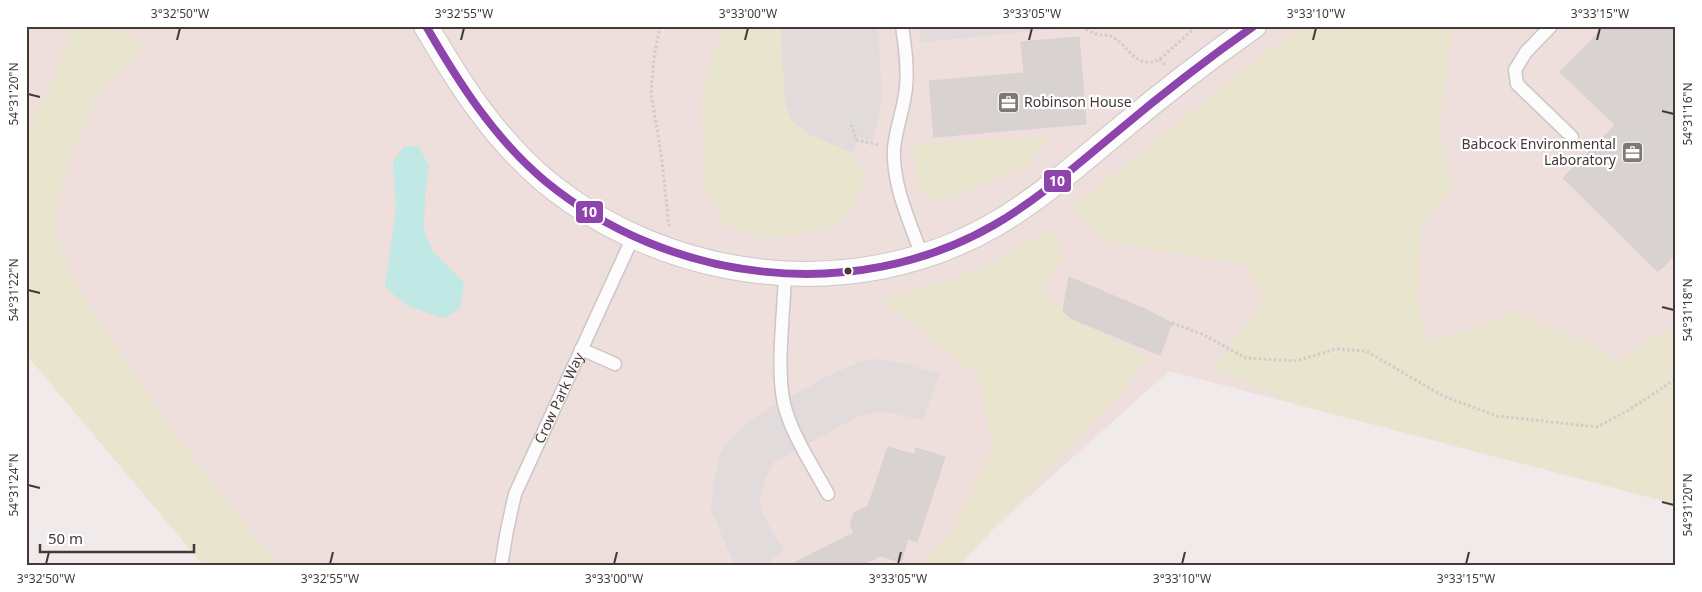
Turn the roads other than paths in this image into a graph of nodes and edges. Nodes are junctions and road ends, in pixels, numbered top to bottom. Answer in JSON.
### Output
{"nodes":[{"id":1,"x":426,"y":26,"type":"edge"},
{"id":2,"x":902,"y":26,"type":"edge"},
{"id":3,"x":1254,"y":26,"type":"edge"},
{"id":4,"x":1551,"y":26,"type":"edge"},
{"id":5,"x":1572,"y":137,"type":"dead end"},
{"id":6,"x":633,"y":237,"type":"junction"},
{"id":7,"x":922,"y":256,"type":"junction"},
{"id":8,"x":785,"y":274,"type":"junction"},
{"id":9,"x":581,"y":349,"type":"junction"},
{"id":10,"x":615,"y":364,"type":"dead end"},
{"id":11,"x":828,"y":494,"type":"dead end"},
{"id":12,"x":502,"y":566,"type":"edge"}],
"edges":[{"from":1,"to":6,"type":"street"},
{"from":2,"to":7,"type":"lane"},
{"from":3,"to":7,"type":"street"},
{"from":4,"to":5,"type":"lane"},
{"from":6,"to":8,"type":"street"},
{"from":6,"to":9,"type":"lane","name":"Crow Park Way"},
{"from":7,"to":8,"type":"street"},
{"from":8,"to":11,"type":"lane"},
{"from":9,"to":10,"type":"lane"},
{"from":9,"to":12,"type":"lane","name":"Crow Park Way"}]}
